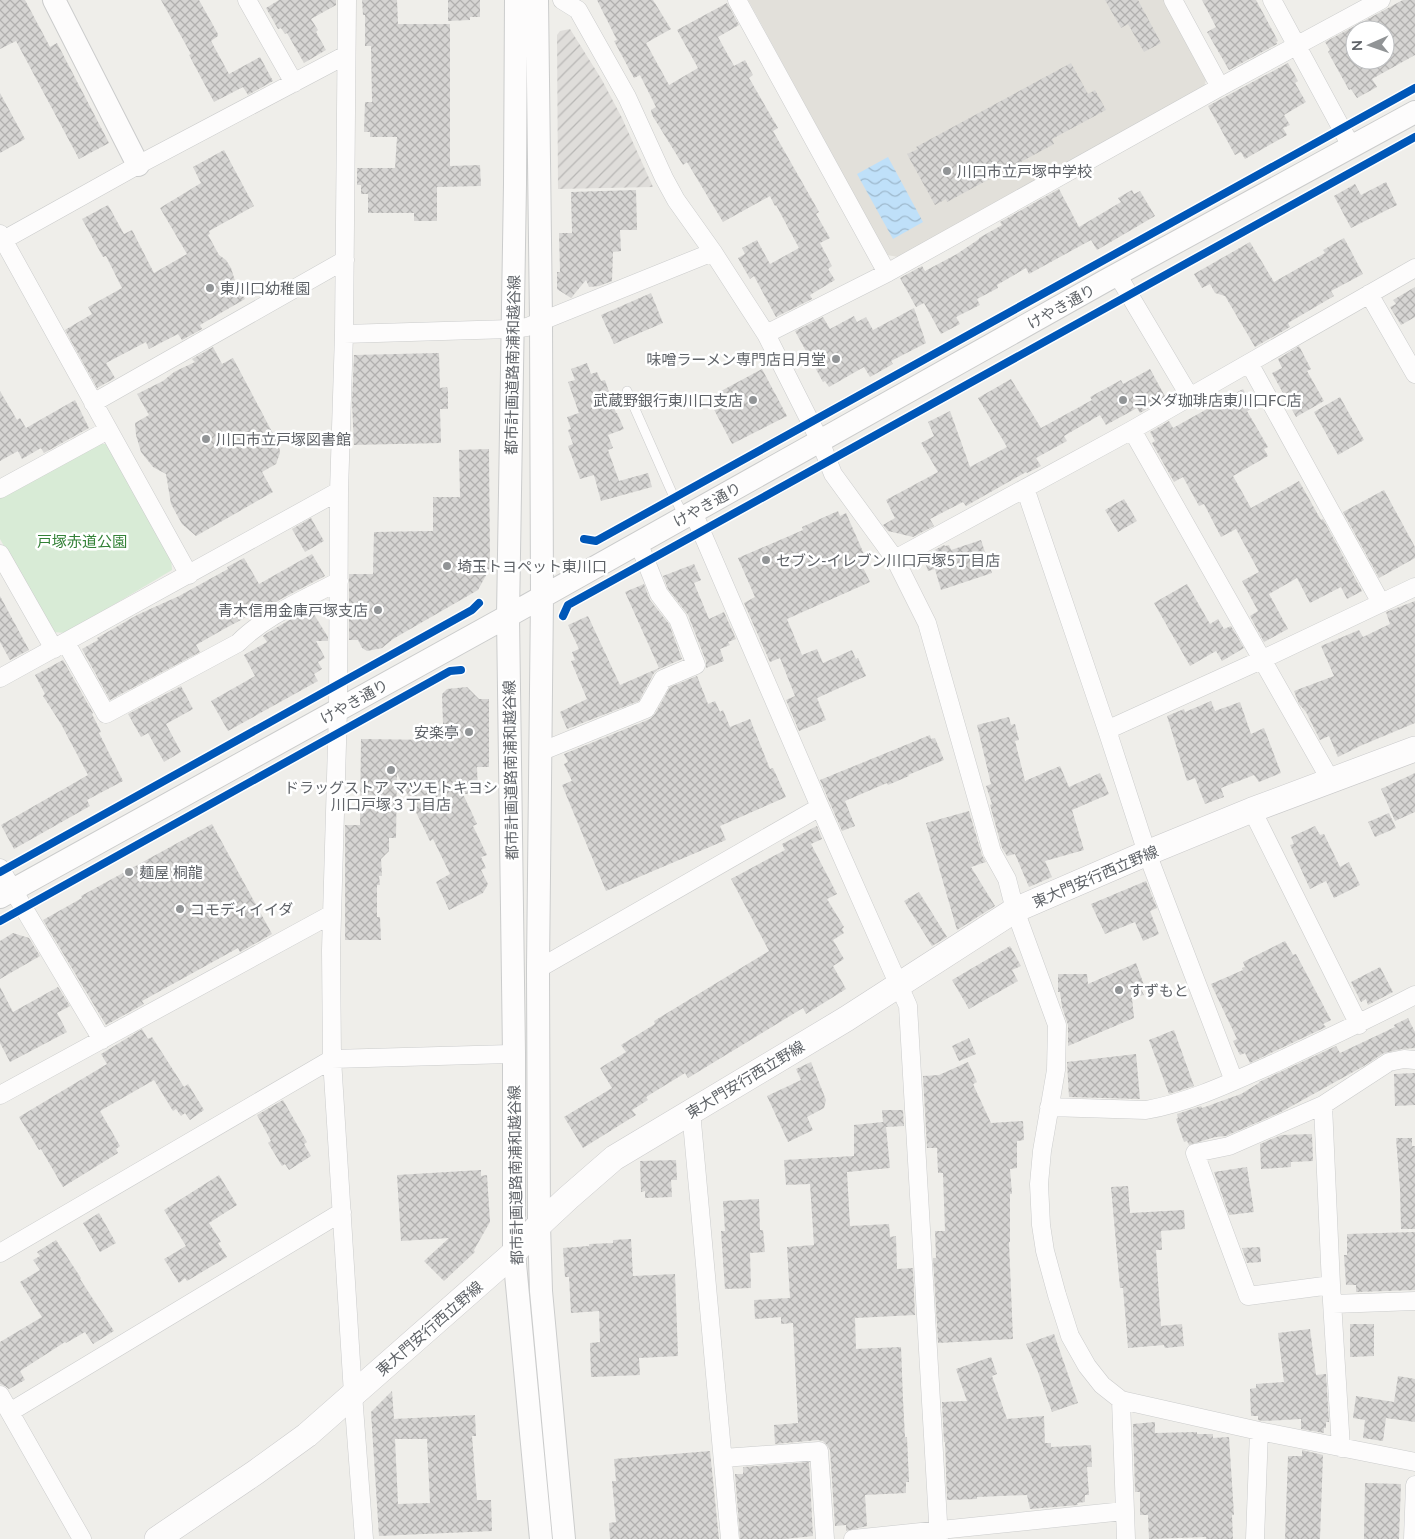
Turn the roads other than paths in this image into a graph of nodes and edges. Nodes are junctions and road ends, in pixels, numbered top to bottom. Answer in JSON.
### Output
{"nodes":[{"id":1,"x":54,"y":0,"type":"edge"},
{"id":2,"x":247,"y":0,"type":"edge"},
{"id":3,"x":347,"y":0,"type":"edge"},
{"id":4,"x":516,"y":0,"type":"edge"},
{"id":5,"x":537,"y":0,"type":"edge"},
{"id":6,"x":562,"y":0,"type":"edge"},
{"id":7,"x":737,"y":0,"type":"edge"},
{"id":8,"x":1173,"y":0,"type":"edge"},
{"id":9,"x":1272,"y":0,"type":"edge"},
{"id":10,"x":1381,"y":0,"type":"edge"},
{"id":11,"x":1297,"y":46,"type":"junction"},
{"id":12,"x":346,"y":55,"type":"junction"},
{"id":13,"x":294,"y":83,"type":"junction"},
{"id":14,"x":1220,"y":87,"type":"junction"},
{"id":15,"x":1415,"y":112,"type":"edge"},
{"id":16,"x":1351,"y":146,"type":"junction"},
{"id":17,"x":138,"y":165,"type":"junction"},
{"id":18,"x":1,"y":239,"type":"edge"},
{"id":19,"x":713,"y":252,"type":"junction"},
{"id":20,"x":345,"y":260,"type":"junction"},
{"id":21,"x":1415,"y":268,"type":"edge"},
{"id":22,"x":887,"y":273,"type":"junction"},
{"id":23,"x":1117,"y":274,"type":"junction"},
{"id":24,"x":1369,"y":294,"type":"junction"},
{"id":25,"x":541,"y":320,"type":"junction"},
{"id":26,"x":513,"y":330,"type":"junction"},
{"id":27,"x":344,"y":334,"type":"junction"},
{"id":28,"x":766,"y":334,"type":"junction"},
{"id":29,"x":1249,"y":364,"type":"junction"},
{"id":30,"x":1415,"y":374,"type":"edge"},
{"id":31,"x":627,"y":391,"type":"dead end"},
{"id":32,"x":1190,"y":397,"type":"junction"},
{"id":33,"x":94,"y":403,"type":"junction"},
{"id":34,"x":108,"y":430,"type":"junction"},
{"id":35,"x":1132,"y":430,"type":"junction"},
{"id":36,"x":820,"y":441,"type":"junction"},
{"id":37,"x":1025,"y":488,"type":"junction"},
{"id":38,"x":0,"y":490,"type":"edge"},
{"id":39,"x":339,"y":491,"type":"junction"},
{"id":40,"x":688,"y":514,"type":"junction"},
{"id":41,"x":638,"y":542,"type":"junction"},
{"id":42,"x":0,"y":554,"type":"edge"},
{"id":43,"x":895,"y":560,"type":"junction"},
{"id":44,"x":189,"y":576,"type":"junction"},
{"id":45,"x":339,"y":581,"type":"junction"},
{"id":46,"x":1415,"y":587,"type":"edge"},
{"id":47,"x":542,"y":597,"type":"junction"},
{"id":48,"x":1381,"y":603,"type":"junction"},
{"id":49,"x":508,"y":616,"type":"junction"},
{"id":50,"x":60,"y":646,"type":"junction"},
{"id":51,"x":1261,"y":660,"type":"junction"},
{"id":52,"x":0,"y":678,"type":"edge"},
{"id":53,"x":338,"y":709,"type":"junction"},
{"id":54,"x":1107,"y":730,"type":"junction"},
{"id":55,"x":1415,"y":749,"type":"edge"},
{"id":56,"x":540,"y":752,"type":"junction"},
{"id":57,"x":1331,"y":781,"type":"junction"},
{"id":58,"x":820,"y":807,"type":"junction"},
{"id":59,"x":1252,"y":810,"type":"junction"},
{"id":60,"x":1147,"y":853,"type":"junction"},
{"id":61,"x":0,"y":868,"type":"edge"},
{"id":62,"x":6,"y":894,"type":"edge"},
{"id":63,"x":1016,"y":910,"type":"junction"},
{"id":64,"x":332,"y":914,"type":"junction"},
{"id":65,"x":538,"y":969,"type":"junction"},
{"id":66,"x":899,"y":984,"type":"junction"},
{"id":67,"x":1415,"y":995,"type":"edge"},
{"id":68,"x":1359,"y":1025,"type":"junction"},
{"id":69,"x":102,"y":1040,"type":"junction"},
{"id":70,"x":514,"y":1054,"type":"junction"},
{"id":71,"x":332,"y":1058,"type":"junction"},
{"id":72,"x":1415,"y":1060,"type":"edge"},
{"id":73,"x":1234,"y":1081,"type":"junction"},
{"id":74,"x":0,"y":1095,"type":"edge"},
{"id":75,"x":1323,"y":1104,"type":"junction"},
{"id":76,"x":1049,"y":1107,"type":"junction"},
{"id":77,"x":691,"y":1111,"type":"junction"},
{"id":78,"x":342,"y":1212,"type":"junction"},
{"id":79,"x":540,"y":1225,"type":"junction"},
{"id":80,"x":0,"y":1253,"type":"edge"},
{"id":81,"x":514,"y":1254,"type":"junction"},
{"id":82,"x":1331,"y":1285,"type":"junction"},
{"id":83,"x":1415,"y":1301,"type":"edge"},
{"id":84,"x":1333,"y":1304,"type":"junction"},
{"id":85,"x":353,"y":1394,"type":"junction"},
{"id":86,"x":0,"y":1395,"type":"edge"},
{"id":87,"x":1120,"y":1400,"type":"junction"},
{"id":88,"x":10,"y":1412,"type":"junction"},
{"id":89,"x":1259,"y":1432,"type":"junction"},
{"id":90,"x":1340,"y":1448,"type":"junction"},
{"id":91,"x":723,"y":1458,"type":"junction"},
{"id":92,"x":1415,"y":1462,"type":"edge"},
{"id":93,"x":1415,"y":1485,"type":"edge"},
{"id":94,"x":1124,"y":1511,"type":"junction"},
{"id":95,"x":939,"y":1534,"type":"edge"},
{"id":96,"x":82,"y":1539,"type":"edge"},
{"id":97,"x":157,"y":1539,"type":"edge"},
{"id":98,"x":364,"y":1539,"type":"edge"},
{"id":99,"x":541,"y":1539,"type":"edge"},
{"id":100,"x":564,"y":1539,"type":"edge"},
{"id":101,"x":730,"y":1539,"type":"edge"},
{"id":102,"x":825,"y":1539,"type":"edge"},
{"id":103,"x":853,"y":1539,"type":"edge"},
{"id":104,"x":1126,"y":1539,"type":"edge"},
{"id":105,"x":1255,"y":1539,"type":"edge"},
{"id":106,"x":1412,"y":1539,"type":"edge"}],
"edges":[{"from":1,"to":17,"type":"street"},
{"from":2,"to":13,"type":"street"},
{"from":3,"to":12,"type":"street"},
{"from":4,"to":26,"type":"street","name":"都市計画道路南浦和越谷線"},
{"from":5,"to":25,"type":"street","name":"都市計画道路南浦和越谷線"},
{"from":6,"to":19,"type":"street"},
{"from":7,"to":22,"type":"street"},
{"from":8,"to":14,"type":"street"},
{"from":9,"to":11,"type":"street"},
{"from":10,"to":11,"type":"street"},
{"from":11,"to":14,"type":"street"},
{"from":11,"to":16,"type":"street"},
{"from":12,"to":13,"type":"street"},
{"from":12,"to":20,"type":"street"},
{"from":13,"to":17,"type":"street"},
{"from":14,"to":22,"type":"street"},
{"from":15,"to":16,"type":"street","name":"けやき通り"},
{"from":16,"to":23,"type":"street","name":"けやき通り"},
{"from":17,"to":18,"type":"street"},
{"from":18,"to":33,"type":"street"},
{"from":19,"to":25,"type":"street"},
{"from":19,"to":28,"type":"street"},
{"from":20,"to":27,"type":"street"},
{"from":20,"to":33,"type":"street"},
{"from":21,"to":24,"type":"street"},
{"from":22,"to":28,"type":"street"},
{"from":23,"to":32,"type":"street"},
{"from":23,"to":36,"type":"street","name":"けやき通り"},
{"from":24,"to":29,"type":"street"},
{"from":24,"to":30,"type":"street"},
{"from":25,"to":26,"type":"street"},
{"from":25,"to":47,"type":"street","name":"都市計画道路南浦和越谷線"},
{"from":26,"to":27,"type":"street"},
{"from":26,"to":49,"type":"street","name":"都市計画道路南浦和越谷線"},
{"from":27,"to":39,"type":"street"},
{"from":28,"to":36,"type":"street"},
{"from":29,"to":32,"type":"street"},
{"from":29,"to":48,"type":"street"},
{"from":31,"to":40,"type":"lane"},
{"from":32,"to":35,"type":"street"},
{"from":33,"to":34,"type":"street"},
{"from":34,"to":38,"type":"street"},
{"from":34,"to":44,"type":"street"},
{"from":35,"to":37,"type":"street"},
{"from":35,"to":51,"type":"street"},
{"from":36,"to":40,"type":"street","name":"けやき通り"},
{"from":36,"to":43,"type":"street"},
{"from":37,"to":43,"type":"street"},
{"from":37,"to":54,"type":"street"},
{"from":39,"to":44,"type":"street"},
{"from":39,"to":45,"type":"street"},
{"from":40,"to":41,"type":"street","name":"けやき通り"},
{"from":40,"to":58,"type":"street"},
{"from":41,"to":47,"type":"street","name":"けやき通り"},
{"from":41,"to":56,"type":"street"},
{"from":42,"to":50,"type":"street"},
{"from":43,"to":63,"type":"street"},
{"from":44,"to":50,"type":"street"},
{"from":45,"to":50,"type":"street"},
{"from":45,"to":53,"type":"street"},
{"from":46,"to":48,"type":"street"},
{"from":47,"to":49,"type":"street","name":"けやき通り"},
{"from":47,"to":56,"type":"street","name":"都市計画道路南浦和越谷線"},
{"from":48,"to":51,"type":"street"},
{"from":49,"to":53,"type":"street","name":"けやき通り"},
{"from":49,"to":70,"type":"street","name":"都市計画道路南浦和越谷線"},
{"from":50,"to":52,"type":"street"},
{"from":51,"to":54,"type":"street"},
{"from":51,"to":57,"type":"street"},
{"from":53,"to":62,"type":"street","name":"けやき通り"},
{"from":53,"to":64,"type":"street"},
{"from":54,"to":60,"type":"street"},
{"from":55,"to":57,"type":"main road","name":"東大門安行西立野線"},
{"from":56,"to":65,"type":"street","name":"都市計画道路南浦和越谷線"},
{"from":57,"to":59,"type":"main road","name":"東大門安行西立野線"},
{"from":58,"to":65,"type":"street"},
{"from":58,"to":66,"type":"street"},
{"from":59,"to":60,"type":"main road","name":"東大門安行西立野線"},
{"from":59,"to":68,"type":"street"},
{"from":60,"to":63,"type":"main road","name":"東大門安行西立野線"},
{"from":60,"to":73,"type":"street"},
{"from":61,"to":62,"type":"street"},
{"from":62,"to":69,"type":"street"},
{"from":63,"to":66,"type":"main road","name":"東大門安行西立野線"},
{"from":63,"to":76,"type":"street"},
{"from":64,"to":69,"type":"street"},
{"from":64,"to":71,"type":"street"},
{"from":65,"to":79,"type":"street","name":"都市計画道路南浦和越谷線"},
{"from":66,"to":77,"type":"main road","name":"東大門安行西立野線"},
{"from":66,"to":95,"type":"street"},
{"from":67,"to":68,"type":"street"},
{"from":68,"to":73,"type":"street"},
{"from":69,"to":74,"type":"street"},
{"from":70,"to":71,"type":"street"},
{"from":70,"to":81,"type":"street","name":"都市計画道路南浦和越谷線"},
{"from":71,"to":78,"type":"street"},
{"from":71,"to":80,"type":"street"},
{"from":72,"to":75,"type":"street"},
{"from":73,"to":76,"type":"street"},
{"from":75,"to":82,"type":"street"},
{"from":75,"to":82,"type":"street"},
{"from":76,"to":87,"type":"street"},
{"from":77,"to":79,"type":"main road","name":"東大門安行西立野線"},
{"from":77,"to":91,"type":"street"},
{"from":78,"to":85,"type":"street"},
{"from":78,"to":88,"type":"street"},
{"from":79,"to":81,"type":"main road","name":"東大門安行西立野線"},
{"from":79,"to":100,"type":"street","name":"都市計画道路南浦和越谷線"},
{"from":81,"to":85,"type":"main road","name":"東大門安行西立野線"},
{"from":81,"to":99,"type":"street","name":"都市計画道路南浦和越谷線"},
{"from":82,"to":84,"type":"street"},
{"from":83,"to":84,"type":"street"},
{"from":84,"to":90,"type":"street"},
{"from":85,"to":97,"type":"main road","name":"東大門安行西立野線"},
{"from":85,"to":98,"type":"street"},
{"from":86,"to":88,"type":"street"},
{"from":87,"to":89,"type":"street"},
{"from":87,"to":94,"type":"street"},
{"from":88,"to":96,"type":"street"},
{"from":89,"to":90,"type":"street"},
{"from":89,"to":105,"type":"street"},
{"from":90,"to":92,"type":"street"},
{"from":91,"to":101,"type":"street"},
{"from":91,"to":102,"type":"street"},
{"from":93,"to":106,"type":"street"},
{"from":94,"to":95,"type":"street"},
{"from":94,"to":104,"type":"street"},
{"from":95,"to":103,"type":"street"}]}
